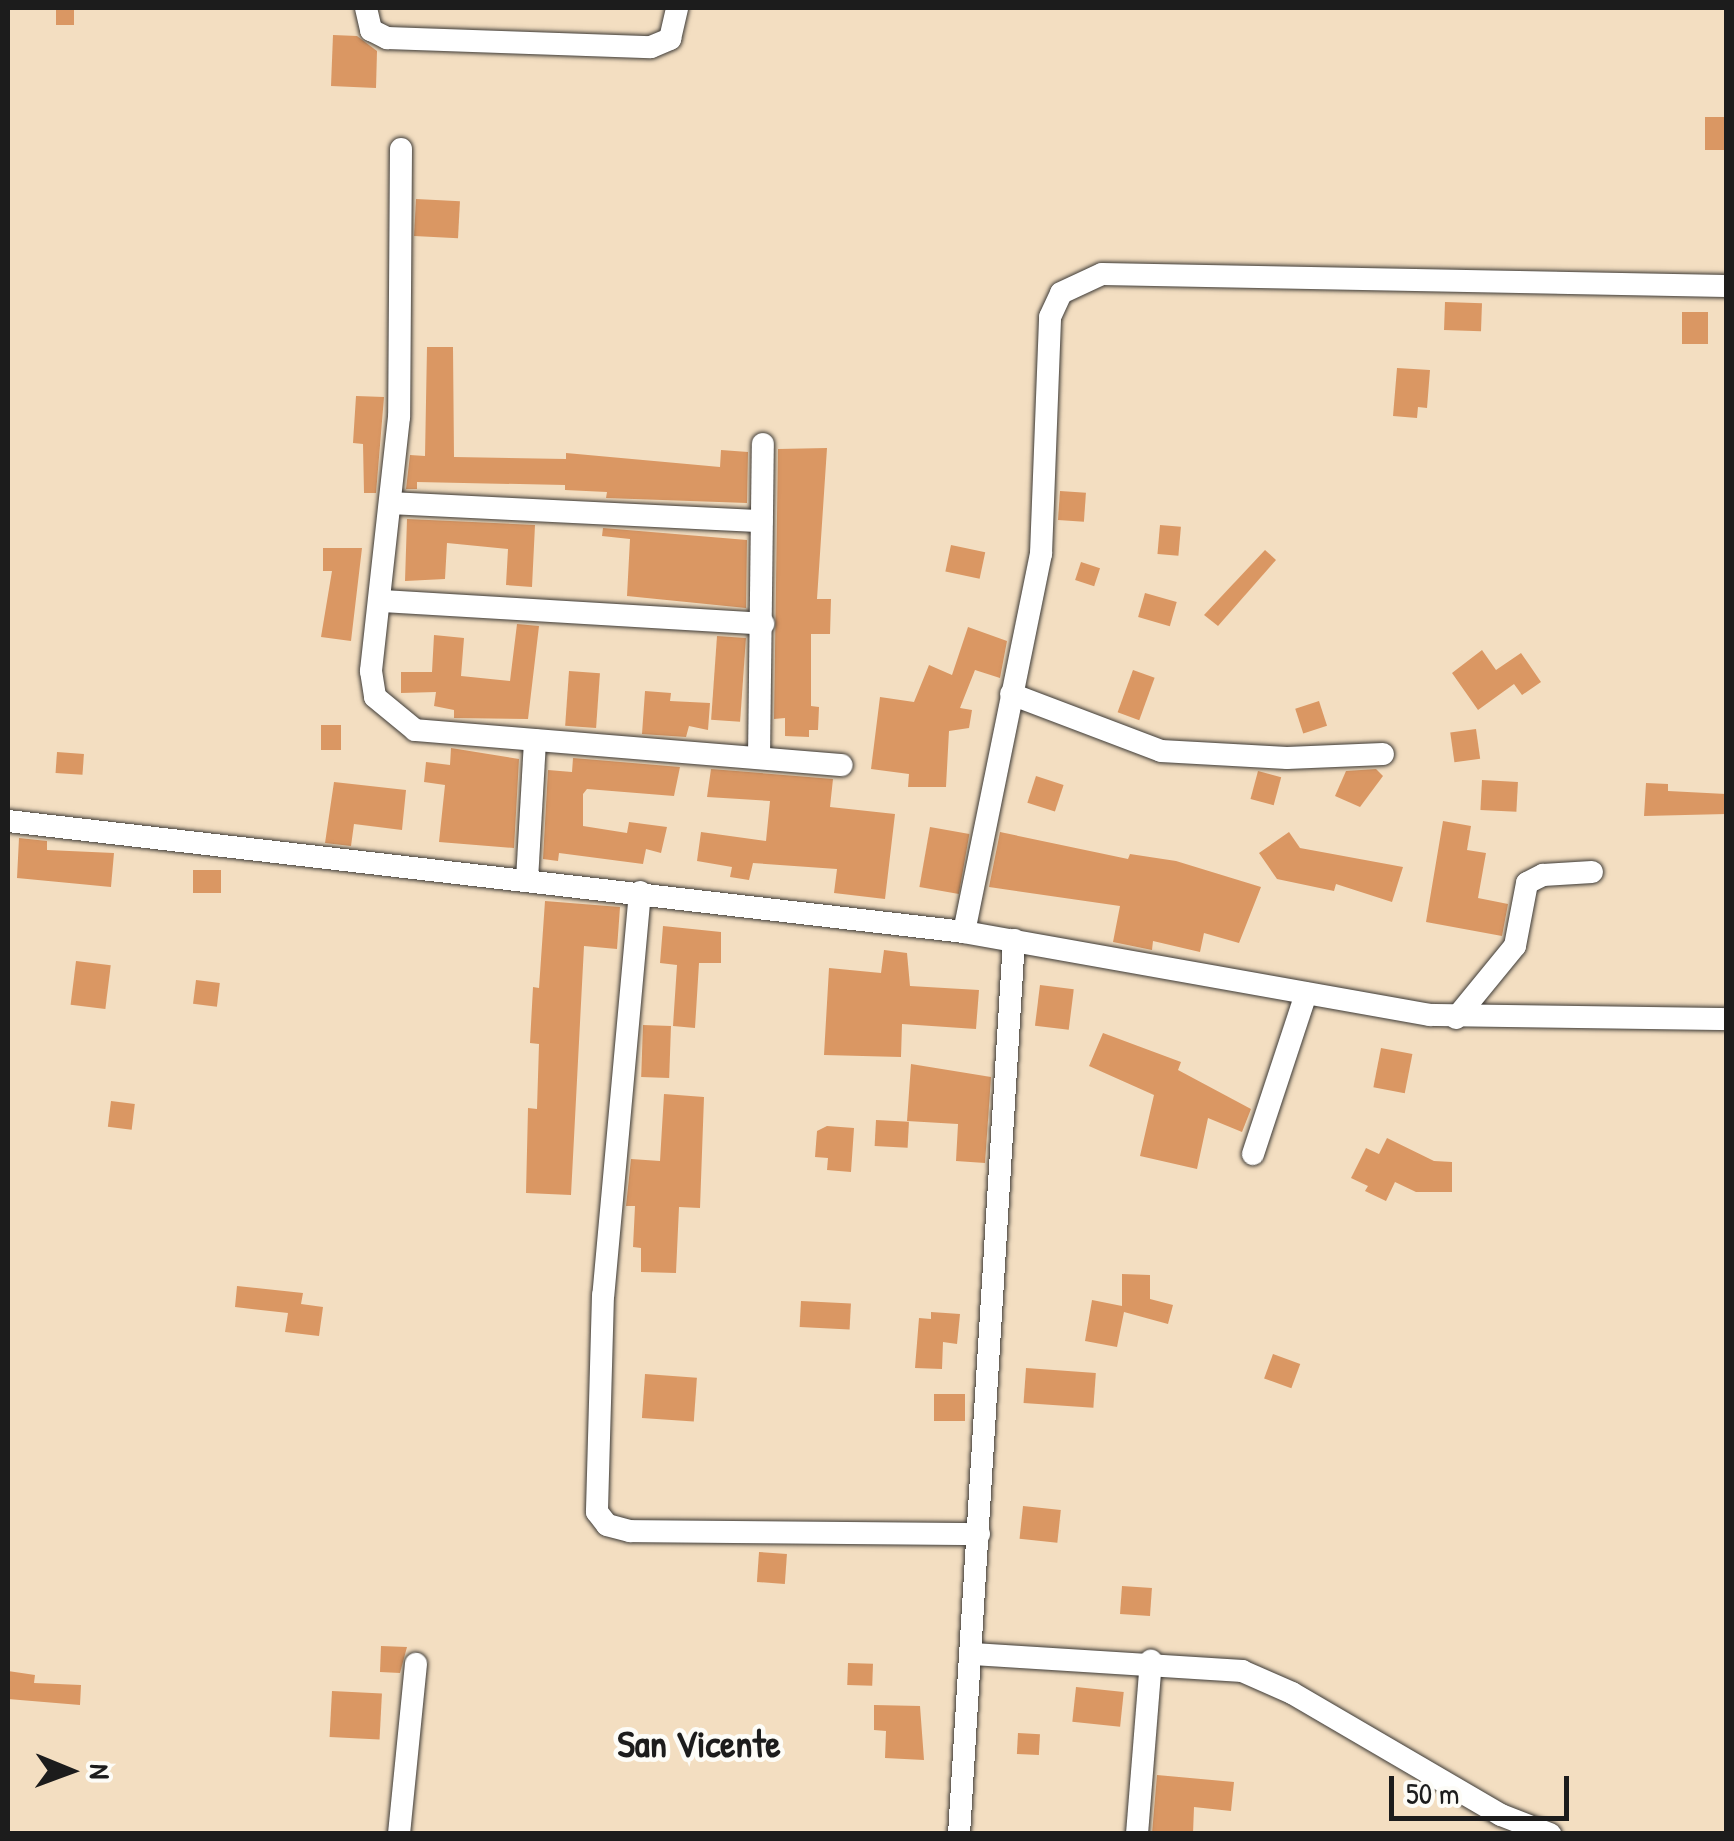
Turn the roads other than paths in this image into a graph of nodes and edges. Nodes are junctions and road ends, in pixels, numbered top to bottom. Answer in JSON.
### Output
{"nodes":[{"id":1,"x":366,"y":8,"type":"edge"},
{"id":2,"x":678,"y":8,"type":"edge"},
{"id":3,"x":400,"y":149,"type":"dead end"},
{"id":4,"x":1726,"y":286,"type":"edge"},
{"id":5,"x":762,"y":444,"type":"dead end"},
{"id":6,"x":390,"y":503,"type":"junction"},
{"id":7,"x":762,"y":521,"type":"junction"},
{"id":8,"x":381,"y":601,"type":"junction"},
{"id":9,"x":762,"y":624,"type":"junction"},
{"id":10,"x":1011,"y":694,"type":"junction"},
{"id":11,"x":535,"y":740,"type":"junction"},
{"id":12,"x":1382,"y":754,"type":"dead end"},
{"id":13,"x":759,"y":758,"type":"junction"},
{"id":14,"x":842,"y":765,"type":"dead end"},
{"id":15,"x":8,"y":822,"type":"edge"},
{"id":16,"x":1592,"y":872,"type":"dead end"},
{"id":17,"x":526,"y":880,"type":"junction"},
{"id":18,"x":640,"y":892,"type":"junction"},
{"id":19,"x":964,"y":932,"type":"junction"},
{"id":20,"x":1014,"y":940,"type":"junction"},
{"id":21,"x":1306,"y":994,"type":"junction"},
{"id":22,"x":1456,"y":1018,"type":"junction"},
{"id":23,"x":1726,"y":1020,"type":"edge"},
{"id":24,"x":1253,"y":1154,"type":"dead end"},
{"id":25,"x":980,"y":1534,"type":"junction"},
{"id":26,"x":972,"y":1654,"type":"junction"},
{"id":27,"x":1151,"y":1662,"type":"junction"},
{"id":28,"x":416,"y":1664,"type":"dead end"},
{"id":29,"x":399,"y":1834,"type":"edge"},
{"id":30,"x":959,"y":1834,"type":"edge"},
{"id":31,"x":1138,"y":1834,"type":"edge"},
{"id":32,"x":1550,"y":1834,"type":"edge"}],
"edges":[{"from":1,"to":2,"type":"street"},
{"from":3,"to":6,"type":"street"},
{"from":4,"to":10,"type":"street"},
{"from":5,"to":7,"type":"street"},
{"from":6,"to":7,"type":"street"},
{"from":6,"to":8,"type":"street"},
{"from":7,"to":9,"type":"street"},
{"from":8,"to":9,"type":"street"},
{"from":8,"to":11,"type":"street"},
{"from":9,"to":13,"type":"street"},
{"from":10,"to":12,"type":"street"},
{"from":10,"to":19,"type":"street"},
{"from":11,"to":13,"type":"street"},
{"from":11,"to":17,"type":"street"},
{"from":13,"to":14,"type":"street"},
{"from":15,"to":17,"type":"street"},
{"from":16,"to":22,"type":"street"},
{"from":17,"to":18,"type":"street"},
{"from":18,"to":19,"type":"street"},
{"from":18,"to":25,"type":"street"},
{"from":19,"to":20,"type":"street"},
{"from":20,"to":21,"type":"street"},
{"from":20,"to":25,"type":"street"},
{"from":21,"to":22,"type":"street"},
{"from":21,"to":24,"type":"street"},
{"from":22,"to":23,"type":"street"},
{"from":25,"to":26,"type":"street"},
{"from":26,"to":27,"type":"street"},
{"from":26,"to":30,"type":"street"},
{"from":27,"to":31,"type":"street"},
{"from":27,"to":32,"type":"street"},
{"from":28,"to":29,"type":"street"}]}
